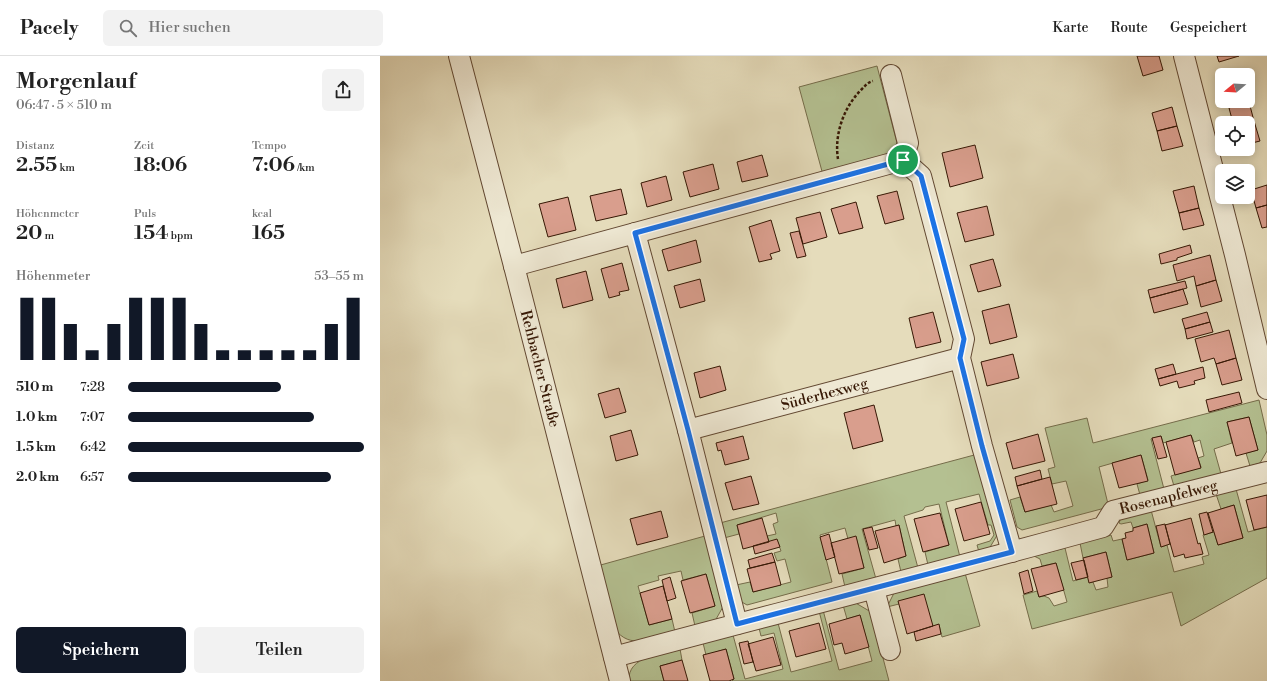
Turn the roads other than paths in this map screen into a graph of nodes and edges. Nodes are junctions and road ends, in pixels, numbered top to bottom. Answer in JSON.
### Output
{"nodes":[{"id":1,"x":459,"y":56,"type":"edge"},
{"id":2,"x":1184,"y":56,"type":"edge"},
{"id":3,"x":891,"y":75,"type":"road end"},
{"id":4,"x":903,"y":160,"type":"junction"},
{"id":5,"x":635,"y":233,"type":"junction"},
{"id":6,"x":514,"y":266,"type":"junction"},
{"id":7,"x":1263,"y":351,"type":"edge"},
{"id":8,"x":960,"y":358,"type":"junction"},
{"id":9,"x":1267,"y":389,"type":"edge"},
{"id":10,"x":688,"y":430,"type":"junction"},
{"id":11,"x":1267,"y":472,"type":"edge"},
{"id":12,"x":1012,"y":552,"type":"junction"},
{"id":13,"x":874,"y":589,"type":"junction"},
{"id":14,"x":737,"y":624,"type":"junction"},
{"id":15,"x":890,"y":650,"type":"dead end"},
{"id":16,"x":614,"y":657,"type":"junction"},
{"id":17,"x":620,"y":681,"type":"edge"}],
"edges":[{"from":1,"to":6,"type":"street","name":"Rehbacher Straße"},
{"from":2,"to":7,"type":"street"},
{"from":3,"to":4,"type":"street"},
{"from":4,"to":5,"type":"street"},
{"from":4,"to":8,"type":"street"},
{"from":5,"to":6,"type":"street"},
{"from":5,"to":10,"type":"street"},
{"from":6,"to":16,"type":"street","name":"Rehbacher Straße"},
{"from":7,"to":9,"type":"street"},
{"from":8,"to":10,"type":"street","name":"Süderhexweg"},
{"from":8,"to":12,"type":"street"},
{"from":10,"to":14,"type":"street"},
{"from":11,"to":12,"type":"street","name":"Rosenapfelweg"},
{"from":12,"to":13,"type":"street","name":"Rosenapfelweg"},
{"from":13,"to":14,"type":"street","name":"Rosenapfelweg"},
{"from":13,"to":15,"type":"street"},
{"from":14,"to":16,"type":"street","name":"Rosenapfelweg"},
{"from":16,"to":17,"type":"street","name":"Rehbacher Straße"}]}
